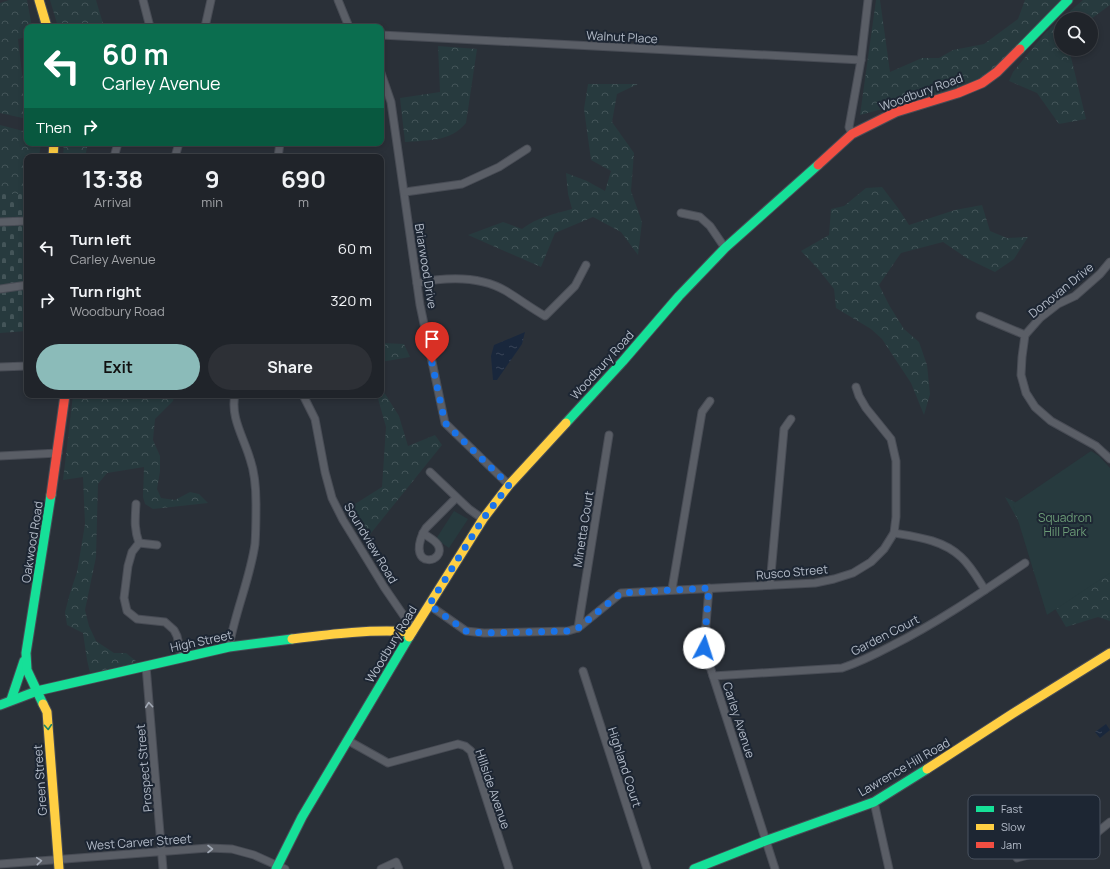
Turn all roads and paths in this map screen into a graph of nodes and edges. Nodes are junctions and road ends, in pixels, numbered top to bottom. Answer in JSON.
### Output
{"nodes":[{"id":1,"x":39,"y":0,"type":"edge"},
{"id":2,"x":143,"y":0,"type":"edge"},
{"id":3,"x":211,"y":0,"type":"edge"},
{"id":4,"x":338,"y":0,"type":"edge"},
{"id":5,"x":868,"y":0,"type":"edge"},
{"id":6,"x":1068,"y":0,"type":"edge"},
{"id":7,"x":46,"y":24,"type":"edge"},
{"id":8,"x":149,"y":24,"type":"edge"},
{"id":9,"x":206,"y":24,"type":"edge"},
{"id":10,"x":347,"y":24,"type":"edge"},
{"id":11,"x":384,"y":36,"type":"edge"},
{"id":12,"x":861,"y":60,"type":"junction"},
{"id":13,"x":384,"y":82,"type":"edge"},
{"id":14,"x":852,"y":134,"type":"junction"},
{"id":15,"x":527,"y":148,"type":"dead end"},
{"id":16,"x":405,"y":192,"type":"junction"},
{"id":17,"x":681,"y":213,"type":"dead end"},
{"id":18,"x":24,"y":221,"type":"edge"},
{"id":19,"x":0,"y":222,"type":"edge"},
{"id":20,"x":725,"y":248,"type":"junction"},
{"id":21,"x":1110,"y":262,"type":"edge"},
{"id":22,"x":586,"y":265,"type":"dead end"},
{"id":23,"x":417,"y":283,"type":"junction"},
{"id":24,"x":24,"y":285,"type":"edge"},
{"id":25,"x":0,"y":289,"type":"edge"},
{"id":26,"x":980,"y":316,"type":"dead end"},
{"id":27,"x":1025,"y":335,"type":"junction"},
{"id":28,"x":24,"y":366,"type":"edge"},
{"id":29,"x":0,"y":367,"type":"edge"},
{"id":30,"x":856,"y":387,"type":"dead end"},
{"id":31,"x":65,"y":398,"type":"edge"},
{"id":32,"x":234,"y":398,"type":"edge"},
{"id":33,"x":304,"y":398,"type":"edge"},
{"id":34,"x":710,"y":401,"type":"dead end"},
{"id":35,"x":791,"y":419,"type":"dead end"},
{"id":36,"x":609,"y":435,"type":"dead end"},
{"id":37,"x":58,"y":453,"type":"junction"},
{"id":38,"x":0,"y":456,"type":"edge"},
{"id":39,"x":1110,"y":459,"type":"edge"},
{"id":40,"x":430,"y":472,"type":"dead end"},
{"id":41,"x":509,"y":485,"type":"junction"},
{"id":42,"x":456,"y":498,"type":"junction"},
{"id":43,"x":136,"y":504,"type":"dead end"},
{"id":44,"x":483,"y":519,"type":"junction"},
{"id":45,"x":423,"y":533,"type":"dead end"},
{"id":46,"x":894,"y":533,"type":"junction"},
{"id":47,"x":139,"y":543,"type":"junction"},
{"id":48,"x":157,"y":545,"type":"dead end"},
{"id":49,"x":1025,"y":563,"type":"dead end"},
{"id":50,"x":770,"y":586,"type":"junction"},
{"id":51,"x":709,"y":588,"type":"junction"},
{"id":52,"x":672,"y":590,"type":"junction"},
{"id":53,"x":985,"y":590,"type":"junction"},
{"id":54,"x":429,"y":605,"type":"junction"},
{"id":55,"x":578,"y":628,"type":"junction"},
{"id":56,"x":413,"y":630,"type":"junction"},
{"id":57,"x":229,"y":647,"type":"junction"},
{"id":58,"x":1110,"y":652,"type":"edge"},
{"id":59,"x":26,"y":653,"type":"junction"},
{"id":60,"x":182,"y":657,"type":"junction"},
{"id":61,"x":146,"y":666,"type":"junction"},
{"id":62,"x":583,"y":671,"type":"dead end"},
{"id":63,"x":713,"y":676,"type":"junction"},
{"id":64,"x":37,"y":691,"type":"junction"},
{"id":65,"x":11,"y":700,"type":"junction"},
{"id":66,"x":0,"y":705,"type":"edge"},
{"id":67,"x":347,"y":740,"type":"junction"},
{"id":68,"x":874,"y":802,"type":"junction"},
{"id":69,"x":1110,"y":822,"type":"edge"},
{"id":70,"x":1100,"y":830,"type":"edge"},
{"id":71,"x":765,"y":841,"type":"junction"},
{"id":72,"x":161,"y":851,"type":"junction"},
{"id":73,"x":58,"y":859,"type":"junction"},
{"id":74,"x":0,"y":864,"type":"edge"},
{"id":75,"x":398,"y":866,"type":"edge"},
{"id":76,"x":280,"y":868,"type":"edge"},
{"id":77,"x":59,"y":869,"type":"edge"},
{"id":78,"x":163,"y":869,"type":"edge"},
{"id":79,"x":382,"y":869,"type":"edge"},
{"id":80,"x":509,"y":869,"type":"edge"},
{"id":81,"x":647,"y":869,"type":"edge"},
{"id":82,"x":694,"y":869,"type":"edge"},
{"id":83,"x":775,"y":869,"type":"edge"},
{"id":84,"x":889,"y":869,"type":"edge"}],
"edges":[{"from":1,"to":7,"type":"main road"},
{"from":2,"to":8,"type":"street"},
{"from":3,"to":9,"type":"street"},
{"from":4,"to":10,"type":"street"},
{"from":5,"to":12,"type":"street"},
{"from":6,"to":14,"type":"main road","name":"Woodbury Road"},
{"from":11,"to":12,"type":"street","name":"Walnut Place"},
{"from":12,"to":14,"type":"street"},
{"from":13,"to":16,"type":"street","name":"Briarwood Drive"},
{"from":14,"to":20,"type":"main road","name":"Woodbury Road"},
{"from":15,"to":16,"type":"street"},
{"from":16,"to":23,"type":"street","name":"Briarwood Drive"},
{"from":17,"to":20,"type":"street"},
{"from":18,"to":19,"type":"street"},
{"from":20,"to":41,"type":"main road","name":"Woodbury Road"},
{"from":21,"to":27,"type":"street","name":"Donovan Drive"},
{"from":22,"to":23,"type":"street"},
{"from":23,"to":41,"type":"street","name":"Briarwood Drive"},
{"from":24,"to":25,"type":"street"},
{"from":26,"to":27,"type":"street"},
{"from":27,"to":39,"type":"street","name":"Donovan Drive"},
{"from":28,"to":29,"type":"street"},
{"from":30,"to":46,"type":"street","name":"Rusco Street"},
{"from":31,"to":37,"type":"main road","name":"Oakwood Road"},
{"from":32,"to":57,"type":"street"},
{"from":33,"to":56,"type":"street","name":"Soundview Road"},
{"from":34,"to":52,"type":"street"},
{"from":35,"to":50,"type":"street"},
{"from":36,"to":55,"type":"street","name":"Minetta Court"},
{"from":37,"to":38,"type":"street"},
{"from":37,"to":59,"type":"main road","name":"Oakwood Road"},
{"from":40,"to":42,"type":"street"},
{"from":41,"to":44,"type":"main road","name":"Woodbury Road"},
{"from":42,"to":44,"type":"street"},
{"from":42,"to":45,"type":"street"},
{"from":43,"to":47,"type":"street"},
{"from":44,"to":54,"type":"main road","name":"Woodbury Road"},
{"from":46,"to":50,"type":"street","name":"Rusco Street"},
{"from":46,"to":53,"type":"street"},
{"from":47,"to":48,"type":"street"},
{"from":47,"to":60,"type":"street"},
{"from":49,"to":53,"type":"street","name":"Garden Court"},
{"from":50,"to":51,"type":"street","name":"Rusco Street"},
{"from":51,"to":52,"type":"street"},
{"from":51,"to":63,"type":"street","name":"Carley Avenue"},
{"from":52,"to":55,"type":"street"},
{"from":53,"to":63,"type":"street","name":"Garden Court"},
{"from":54,"to":55,"type":"street"},
{"from":54,"to":56,"type":"main road","name":"Woodbury Road"},
{"from":56,"to":57,"type":"main road","name":"High Street"},
{"from":56,"to":67,"type":"main road","name":"Woodbury Road"},
{"from":57,"to":60,"type":"main road","name":"High Street"},
{"from":58,"to":68,"type":"main road","name":"Lawrence Hill Road"},
{"from":59,"to":64,"type":"main road","name":"Oakwood Road"},
{"from":59,"to":65,"type":"main road"},
{"from":60,"to":61,"type":"main road","name":"High Street"},
{"from":61,"to":64,"type":"main road","name":"High Street"},
{"from":72,"to":61,"type":"street","name":"Prospect Street","one_way":true},
{"from":62,"to":81,"type":"street","name":"Highland Court"},
{"from":63,"to":71,"type":"street","name":"Carley Avenue"},
{"from":64,"to":65,"type":"main road","name":"High Street"},
{"from":64,"to":73,"type":"main road","name":"Green Street","one_way":true},
{"from":65,"to":66,"type":"main road","name":"High Street"},
{"from":67,"to":76,"type":"main road","name":"Woodbury Road"},
{"from":67,"to":80,"type":"street","name":"Hillside Avenue"},
{"from":68,"to":71,"type":"main road","name":"Lawrence Hill Road"},
{"from":68,"to":84,"type":"street"},
{"from":69,"to":70,"type":"street"},
{"from":71,"to":82,"type":"main road","name":"Lawrence Hill Road"},
{"from":71,"to":83,"type":"street","name":"Carley Avenue"},
{"from":72,"to":73,"type":"street","name":"West Carver Street"},
{"from":72,"to":76,"type":"street","name":"West Carver Street","one_way":true},
{"from":72,"to":78,"type":"street","name":"Prospect Street"},
{"from":74,"to":73,"type":"street","name":"West Carver Street","one_way":true},
{"from":73,"to":77,"type":"main road","name":"Green Street"},
{"from":75,"to":79,"type":"street"}]}
